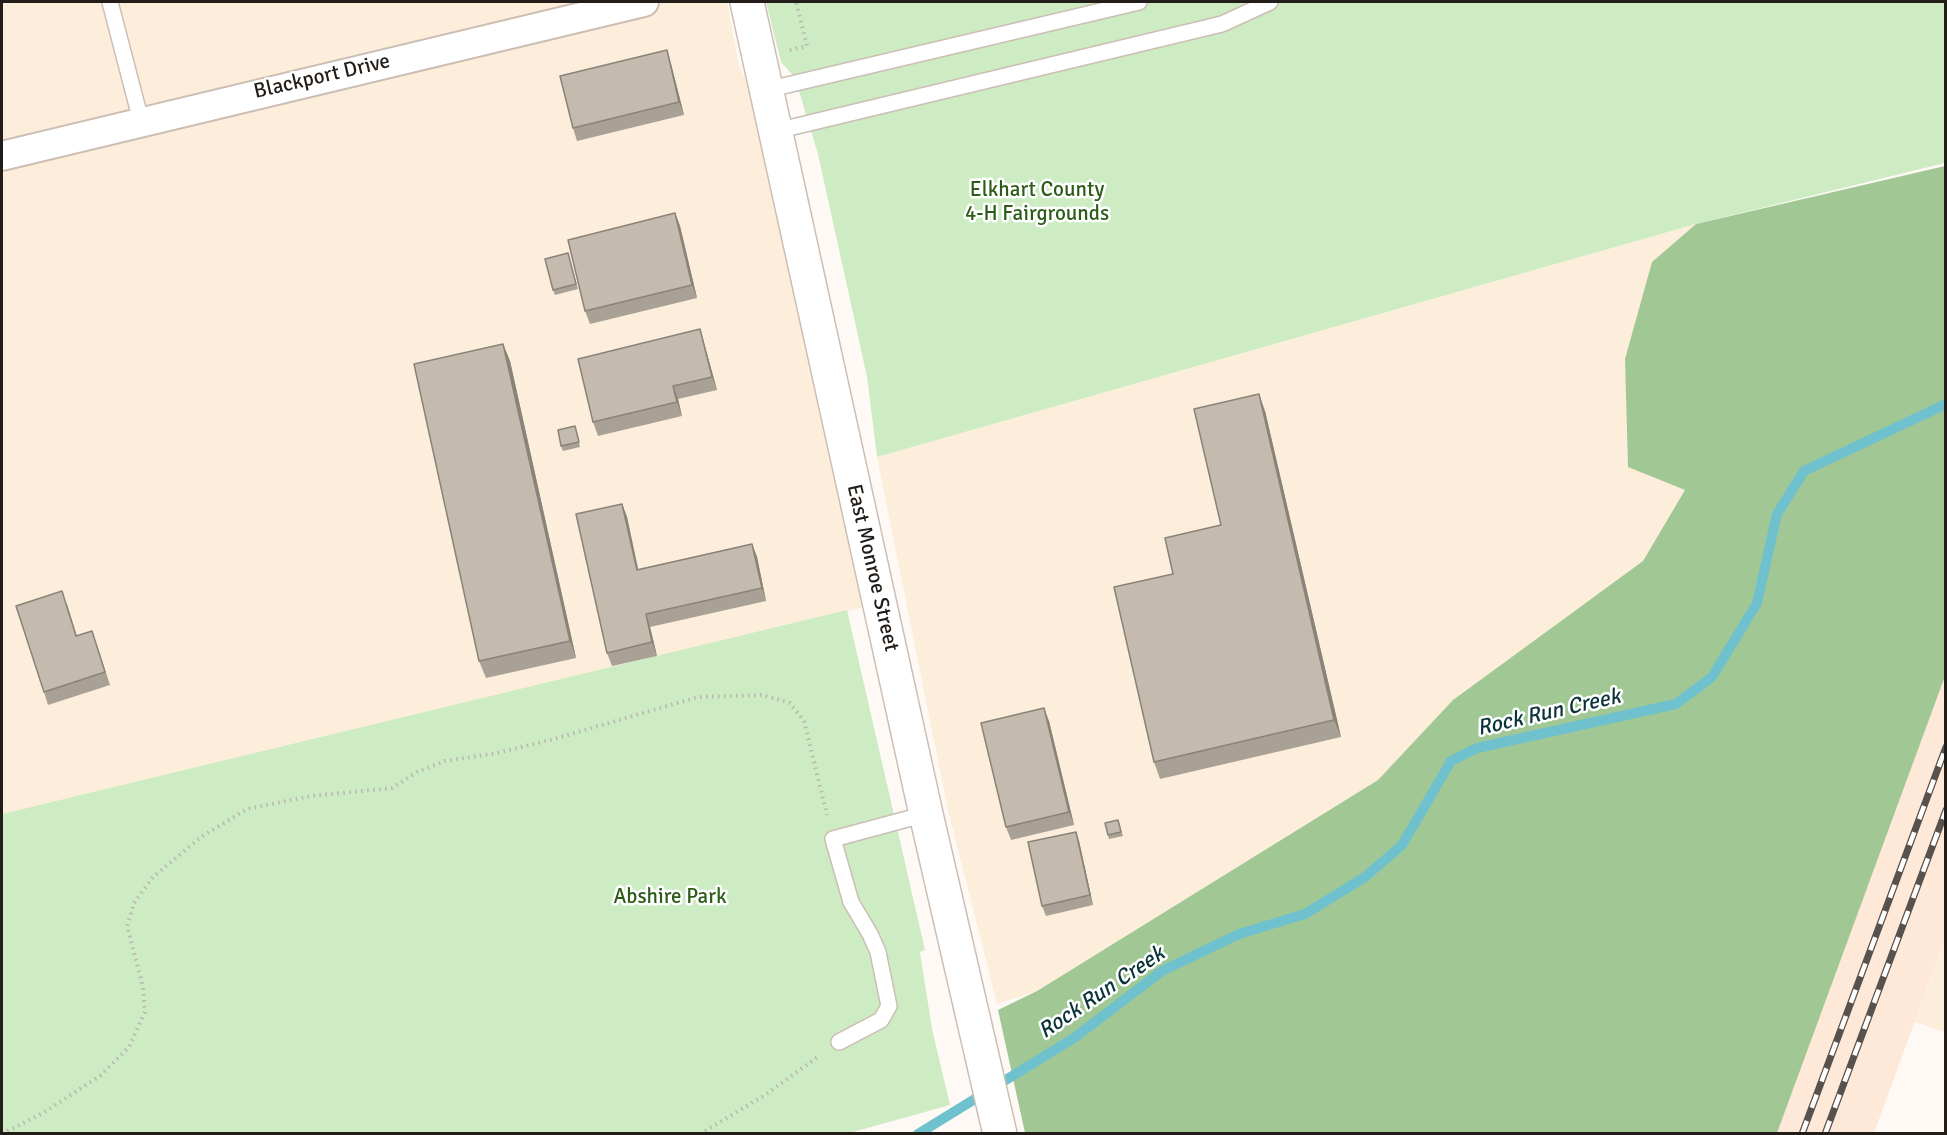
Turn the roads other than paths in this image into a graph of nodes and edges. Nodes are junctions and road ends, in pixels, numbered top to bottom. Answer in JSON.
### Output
{"nodes":[{"id":1,"x":110,"y":2,"type":"edge"},
{"id":2,"x":644,"y":2,"type":"edge"},
{"id":3,"x":747,"y":2,"type":"edge"},
{"id":4,"x":1138,"y":2,"type":"edge"},
{"id":5,"x":1270,"y":2,"type":"edge"},
{"id":6,"x":593,"y":8,"type":"edge"},
{"id":7,"x":766,"y":90,"type":"junction"},
{"id":8,"x":141,"y":121,"type":"junction"},
{"id":9,"x":776,"y":131,"type":"junction"},
{"id":10,"x":2,"y":156,"type":"edge"},
{"id":11,"x":926,"y":814,"type":"junction"},
{"id":12,"x":839,"y":1042,"type":"road end"},
{"id":13,"x":1000,"y":1134,"type":"edge"}],
"edges":[{"from":1,"to":8,"type":"lane"},
{"from":2,"to":6,"type":"street","name":"Blackport Drive"},
{"from":3,"to":7,"type":"street","name":"East Monroe Street"},
{"from":4,"to":7,"type":"lane"},
{"from":5,"to":9,"type":"lane"},
{"from":6,"to":8,"type":"street","name":"Blackport Drive"},
{"from":7,"to":9,"type":"street","name":"East Monroe Street"},
{"from":8,"to":10,"type":"street","name":"Blackport Drive"},
{"from":9,"to":11,"type":"street","name":"East Monroe Street"},
{"from":11,"to":12,"type":"lane"},
{"from":11,"to":13,"type":"street","name":"East Monroe Street"}]}
